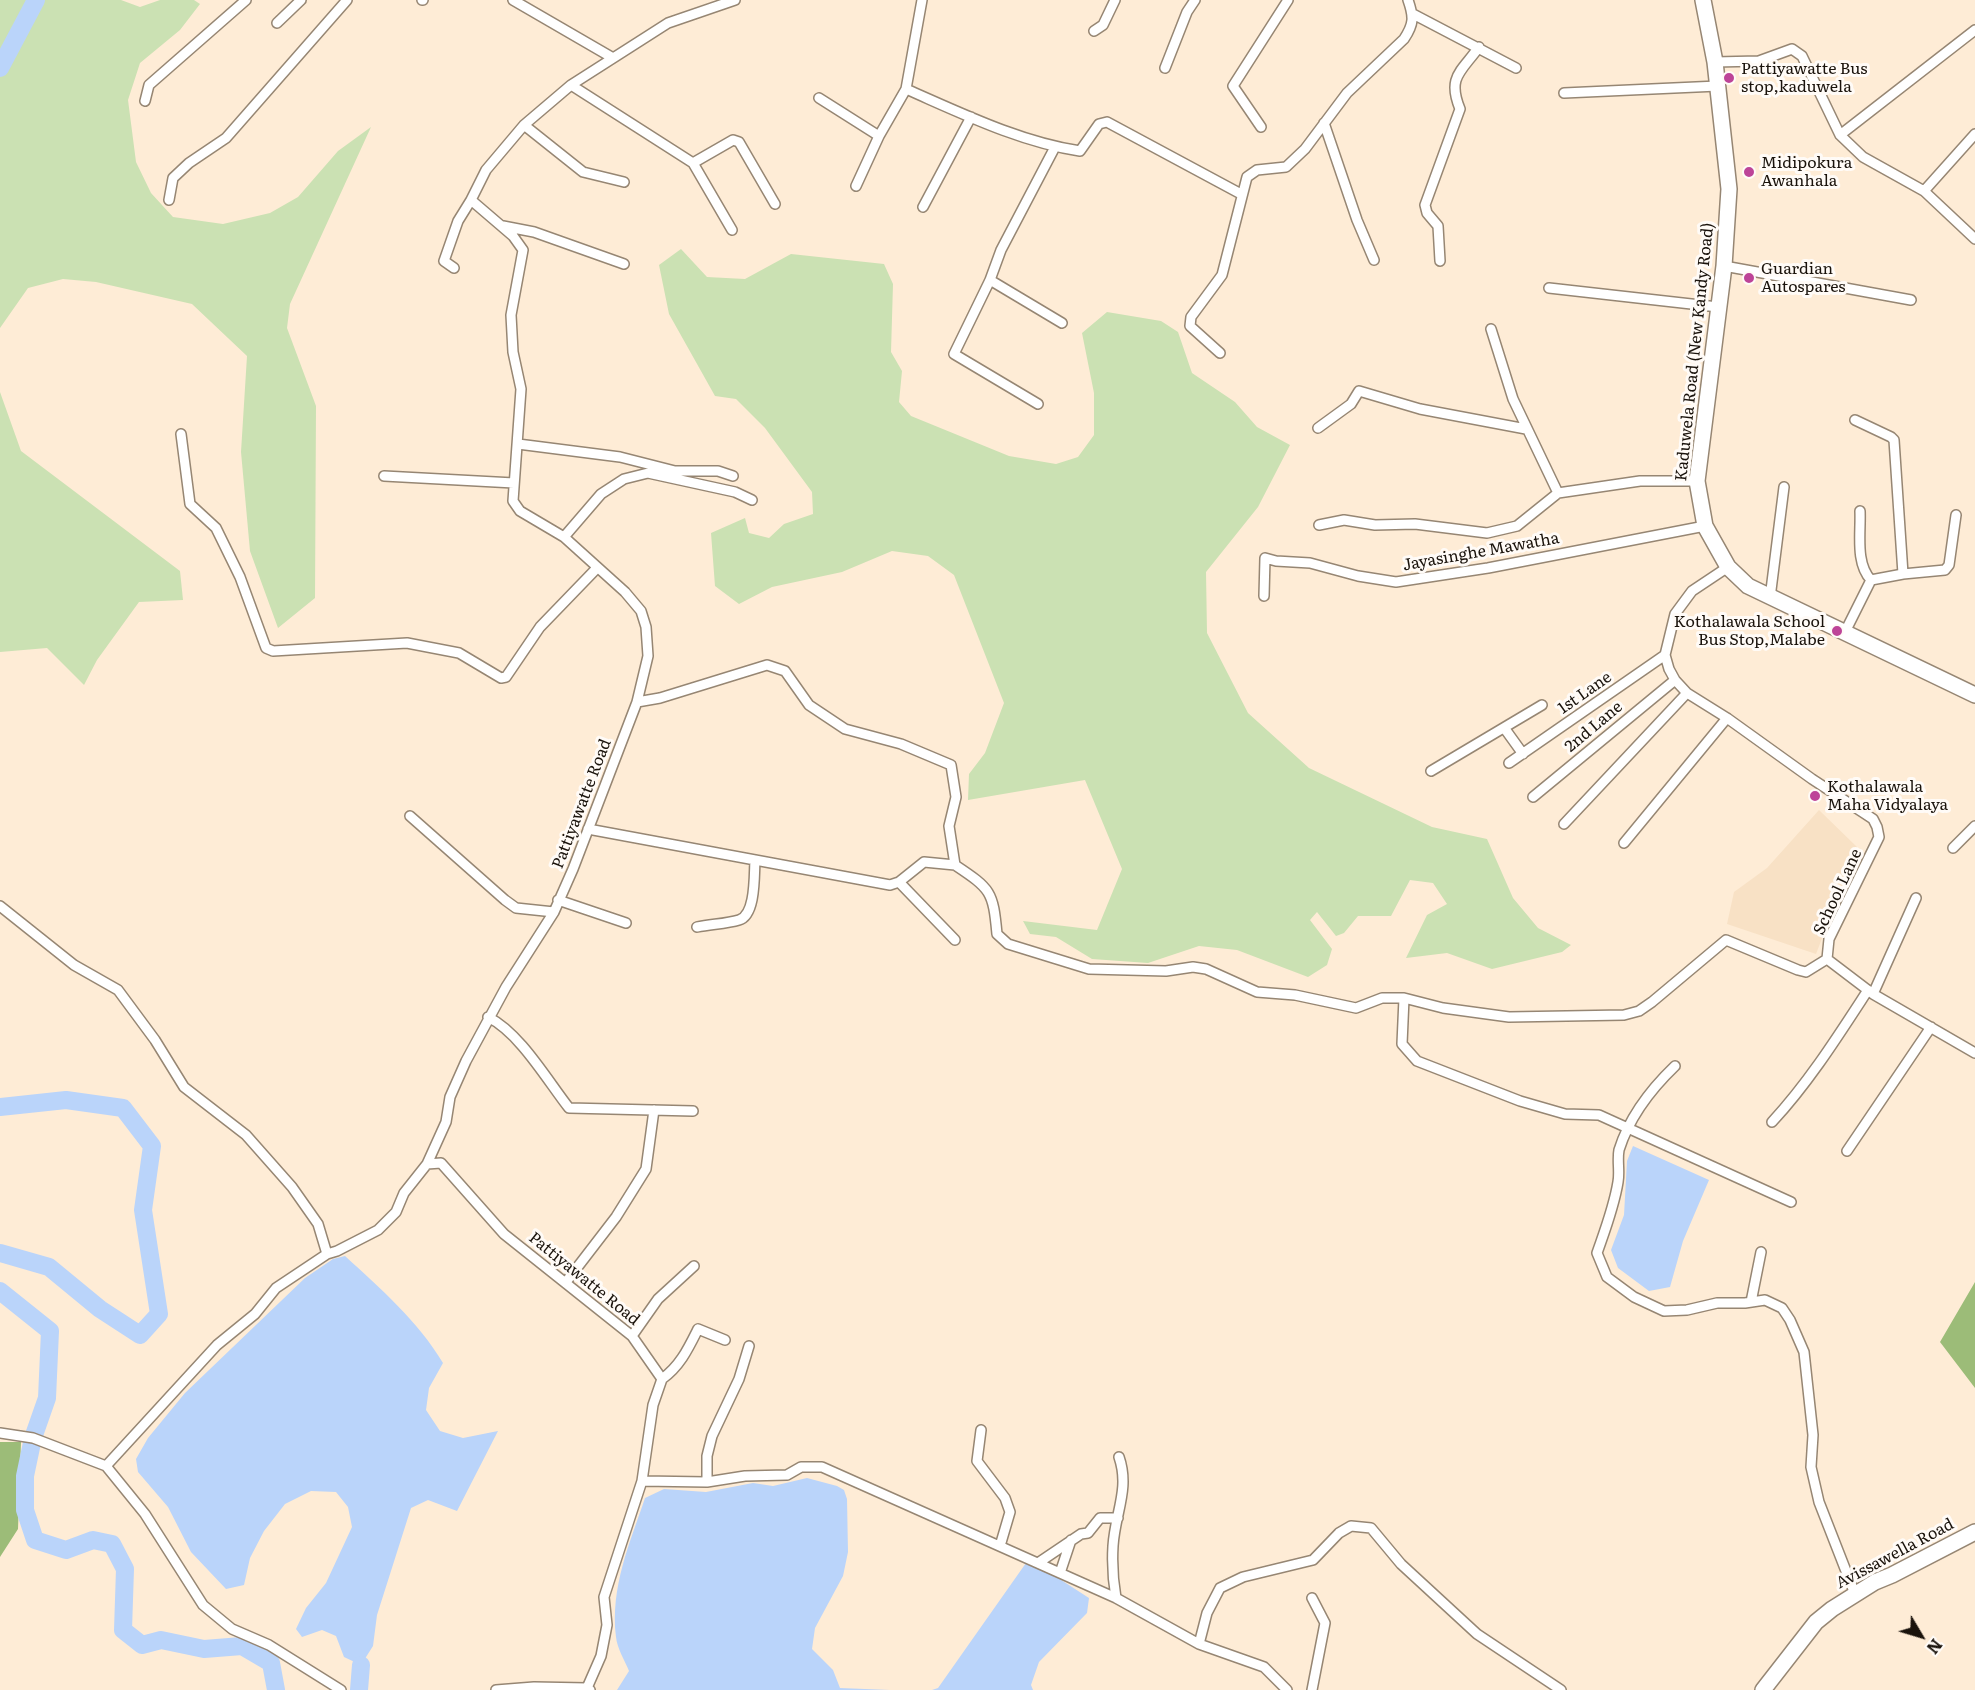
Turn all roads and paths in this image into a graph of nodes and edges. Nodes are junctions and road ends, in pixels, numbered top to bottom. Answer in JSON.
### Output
{"nodes":[{"id":1,"x":246,"y":0,"type":"edge"},
{"id":2,"x":301,"y":0,"type":"edge"},
{"id":3,"x":346,"y":0,"type":"edge"},
{"id":4,"x":513,"y":0,"type":"edge"},
{"id":5,"x":735,"y":0,"type":"edge"},
{"id":6,"x":922,"y":0,"type":"edge"},
{"id":7,"x":1115,"y":0,"type":"edge"},
{"id":8,"x":1195,"y":0,"type":"edge"},
{"id":9,"x":1288,"y":0,"type":"edge"},
{"id":10,"x":1408,"y":0,"type":"edge"},
{"id":11,"x":1703,"y":0,"type":"edge"},
{"id":12,"x":1413,"y":14,"type":"junction"},
{"id":13,"x":277,"y":23,"type":"dead end"},
{"id":14,"x":1975,"y":30,"type":"edge"},
{"id":15,"x":1094,"y":31,"type":"dead end"},
{"id":16,"x":1479,"y":47,"type":"junction"},
{"id":17,"x":613,"y":58,"type":"junction"},
{"id":18,"x":1715,"y":62,"type":"junction"},
{"id":19,"x":1165,"y":68,"type":"dead end"},
{"id":20,"x":1516,"y":68,"type":"dead end"},
{"id":21,"x":571,"y":85,"type":"junction"},
{"id":22,"x":1718,"y":87,"type":"junction"},
{"id":23,"x":906,"y":89,"type":"junction"},
{"id":24,"x":1564,"y":93,"type":"dead end"},
{"id":25,"x":819,"y":98,"type":"dead end"},
{"id":26,"x":145,"y":101,"type":"dead end"},
{"id":27,"x":971,"y":117,"type":"junction"},
{"id":28,"x":1324,"y":123,"type":"junction"},
{"id":29,"x":524,"y":125,"type":"junction"},
{"id":30,"x":1261,"y":127,"type":"dead end"},
{"id":31,"x":1975,"y":134,"type":"edge"},
{"id":32,"x":1840,"y":135,"type":"junction"},
{"id":33,"x":879,"y":136,"type":"junction"},
{"id":34,"x":1055,"y":147,"type":"junction"},
{"id":35,"x":693,"y":163,"type":"junction"},
{"id":36,"x":624,"y":182,"type":"dead end"},
{"id":37,"x":856,"y":186,"type":"dead end"},
{"id":38,"x":1924,"y":191,"type":"junction"},
{"id":39,"x":1241,"y":194,"type":"junction"},
{"id":40,"x":168,"y":200,"type":"dead end"},
{"id":41,"x":471,"y":200,"type":"junction"},
{"id":42,"x":775,"y":204,"type":"dead end"},
{"id":43,"x":923,"y":207,"type":"dead end"},
{"id":44,"x":501,"y":226,"type":"junction"},
{"id":45,"x":732,"y":230,"type":"dead end"},
{"id":46,"x":1975,"y":239,"type":"edge"},
{"id":47,"x":1374,"y":260,"type":"dead end"},
{"id":48,"x":1440,"y":261,"type":"dead end"},
{"id":49,"x":624,"y":264,"type":"dead end"},
{"id":50,"x":1724,"y":266,"type":"junction"},
{"id":51,"x":454,"y":268,"type":"dead end"},
{"id":52,"x":990,"y":280,"type":"junction"},
{"id":53,"x":1549,"y":288,"type":"dead end"},
{"id":54,"x":1911,"y":300,"type":"dead end"},
{"id":55,"x":1718,"y":307,"type":"junction"},
{"id":56,"x":1062,"y":322,"type":"dead end"},
{"id":57,"x":1491,"y":329,"type":"dead end"},
{"id":58,"x":1220,"y":353,"type":"dead end"},
{"id":59,"x":1038,"y":404,"type":"dead end"},
{"id":60,"x":1855,"y":420,"type":"dead end"},
{"id":61,"x":1318,"y":428,"type":"dead end"},
{"id":62,"x":1526,"y":429,"type":"junction"},
{"id":63,"x":181,"y":434,"type":"dead end"},
{"id":64,"x":518,"y":444,"type":"junction"},
{"id":65,"x":384,"y":476,"type":"dead end"},
{"id":66,"x":733,"y":476,"type":"dead end"},
{"id":67,"x":1697,"y":481,"type":"junction"},
{"id":68,"x":514,"y":483,"type":"junction"},
{"id":69,"x":1784,"y":487,"type":"dead end"},
{"id":70,"x":1558,"y":493,"type":"junction"},
{"id":71,"x":752,"y":500,"type":"dead end"},
{"id":72,"x":1860,"y":511,"type":"dead end"},
{"id":73,"x":1956,"y":515,"type":"dead end"},
{"id":74,"x":1319,"y":525,"type":"dead end"},
{"id":75,"x":1705,"y":526,"type":"junction"},
{"id":76,"x":564,"y":537,"type":"junction"},
{"id":77,"x":1728,"y":567,"type":"junction"},
{"id":78,"x":597,"y":568,"type":"junction"},
{"id":79,"x":1903,"y":574,"type":"junction"},
{"id":80,"x":1871,"y":580,"type":"junction"},
{"id":81,"x":1264,"y":596,"type":"dead end"},
{"id":82,"x":1770,"y":598,"type":"junction"},
{"id":83,"x":1845,"y":632,"type":"junction"},
{"id":84,"x":1665,"y":655,"type":"junction"},
{"id":85,"x":1675,"y":680,"type":"junction"},
{"id":86,"x":1687,"y":693,"type":"junction"},
{"id":87,"x":1975,"y":695,"type":"edge"},
{"id":88,"x":637,"y":702,"type":"junction"},
{"id":89,"x":1542,"y":705,"type":"dead end"},
{"id":90,"x":1727,"y":718,"type":"junction"},
{"id":91,"x":1505,"y":729,"type":"junction"},
{"id":92,"x":1523,"y":754,"type":"junction"},
{"id":93,"x":1509,"y":764,"type":"dead end"},
{"id":94,"x":1431,"y":771,"type":"dead end"},
{"id":95,"x":1533,"y":797,"type":"dead end"},
{"id":96,"x":410,"y":816,"type":"dead end"},
{"id":97,"x":1564,"y":824,"type":"dead end"},
{"id":98,"x":1975,"y":826,"type":"edge"},
{"id":99,"x":588,"y":829,"type":"junction"},
{"id":100,"x":1624,"y":843,"type":"dead end"},
{"id":101,"x":1953,"y":848,"type":"dead end"},
{"id":102,"x":755,"y":860,"type":"junction"},
{"id":103,"x":955,"y":865,"type":"junction"},
{"id":104,"x":899,"y":882,"type":"junction"},
{"id":105,"x":1916,"y":898,"type":"dead end"},
{"id":106,"x":558,"y":900,"type":"junction"},
{"id":107,"x":0,"y":906,"type":"edge"},
{"id":108,"x":554,"y":912,"type":"junction"},
{"id":109,"x":626,"y":923,"type":"dead end"},
{"id":110,"x":697,"y":927,"type":"dead end"},
{"id":111,"x":955,"y":940,"type":"dead end"},
{"id":112,"x":1827,"y":959,"type":"junction"},
{"id":113,"x":1870,"y":992,"type":"junction"},
{"id":114,"x":1404,"y":998,"type":"junction"},
{"id":115,"x":488,"y":1017,"type":"junction"},
{"id":116,"x":1931,"y":1027,"type":"junction"},
{"id":117,"x":1975,"y":1053,"type":"edge"},
{"id":118,"x":1675,"y":1066,"type":"dead end"},
{"id":119,"x":654,"y":1110,"type":"junction"},
{"id":120,"x":693,"y":1111,"type":"dead end"},
{"id":121,"x":1772,"y":1122,"type":"dead end"},
{"id":122,"x":1627,"y":1128,"type":"junction"},
{"id":123,"x":1847,"y":1151,"type":"dead end"},
{"id":124,"x":428,"y":1164,"type":"junction"},
{"id":125,"x":1791,"y":1202,"type":"dead end"},
{"id":126,"x":1761,"y":1252,"type":"dead end"},
{"id":127,"x":327,"y":1254,"type":"junction"},
{"id":128,"x":694,"y":1266,"type":"dead end"},
{"id":129,"x":566,"y":1282,"type":"junction"},
{"id":130,"x":1751,"y":1302,"type":"junction"},
{"id":131,"x":632,"y":1336,"type":"junction"},
{"id":132,"x":725,"y":1340,"type":"dead end"},
{"id":133,"x":749,"y":1346,"type":"dead end"},
{"id":134,"x":662,"y":1379,"type":"junction"},
{"id":135,"x":981,"y":1430,"type":"dead end"},
{"id":136,"x":0,"y":1433,"type":"edge"},
{"id":137,"x":1119,"y":1457,"type":"dead end"},
{"id":138,"x":106,"y":1466,"type":"junction"},
{"id":139,"x":642,"y":1481,"type":"junction"},
{"id":140,"x":707,"y":1482,"type":"junction"},
{"id":141,"x":1118,"y":1518,"type":"junction"},
{"id":142,"x":1975,"y":1532,"type":"edge"},
{"id":143,"x":1071,"y":1540,"type":"junction"},
{"id":144,"x":1000,"y":1546,"type":"junction"},
{"id":145,"x":1038,"y":1563,"type":"junction"},
{"id":146,"x":1060,"y":1573,"type":"junction"},
{"id":147,"x":1855,"y":1594,"type":"junction"},
{"id":148,"x":1116,"y":1598,"type":"junction"},
{"id":149,"x":1312,"y":1598,"type":"dead end"},
{"id":150,"x":1199,"y":1644,"type":"junction"},
{"id":151,"x":589,"y":1689,"type":"edge"},
{"id":152,"x":341,"y":1690,"type":"edge"},
{"id":153,"x":496,"y":1690,"type":"edge"},
{"id":154,"x":1287,"y":1690,"type":"edge"},
{"id":155,"x":1312,"y":1690,"type":"edge"},
{"id":156,"x":1561,"y":1690,"type":"edge"},
{"id":157,"x":1763,"y":1690,"type":"edge"}],
"edges":[{"from":1,"to":26,"type":"street"},
{"from":2,"to":13,"type":"street"},
{"from":3,"to":40,"type":"street"},
{"from":4,"to":17,"type":"street"},
{"from":5,"to":17,"type":"street"},
{"from":6,"to":23,"type":"street"},
{"from":7,"to":15,"type":"street"},
{"from":8,"to":19,"type":"street"},
{"from":9,"to":30,"type":"street"},
{"from":10,"to":12,"type":"street"},
{"from":11,"to":18,"type":"main road","name":"Kaduwela Road (New Kandy Road)"},
{"from":12,"to":16,"type":"street"},
{"from":12,"to":28,"type":"street"},
{"from":14,"to":32,"type":"street"},
{"from":16,"to":20,"type":"street"},
{"from":16,"to":48,"type":"street"},
{"from":17,"to":21,"type":"street"},
{"from":18,"to":22,"type":"main road","name":"Kaduwela Road (New Kandy Road)"},
{"from":18,"to":32,"type":"street"},
{"from":21,"to":29,"type":"street"},
{"from":21,"to":35,"type":"street"},
{"from":22,"to":24,"type":"street"},
{"from":22,"to":50,"type":"main road","name":"Kaduwela Road (New Kandy Road)"},
{"from":23,"to":27,"type":"street"},
{"from":23,"to":33,"type":"street"},
{"from":25,"to":33,"type":"street"},
{"from":27,"to":34,"type":"street"},
{"from":27,"to":43,"type":"street"},
{"from":28,"to":39,"type":"street"},
{"from":28,"to":47,"type":"street"},
{"from":29,"to":36,"type":"street"},
{"from":29,"to":41,"type":"street"},
{"from":31,"to":38,"type":"street"},
{"from":32,"to":38,"type":"street"},
{"from":33,"to":37,"type":"street"},
{"from":34,"to":39,"type":"street"},
{"from":34,"to":52,"type":"street"},
{"from":35,"to":42,"type":"street"},
{"from":35,"to":45,"type":"street"},
{"from":38,"to":46,"type":"street"},
{"from":39,"to":58,"type":"street"},
{"from":41,"to":44,"type":"street","name":"Pattiyawatte Road"},
{"from":41,"to":51,"type":"street"},
{"from":44,"to":49,"type":"street"},
{"from":44,"to":64,"type":"street","name":"Pattiyawatte Road"},
{"from":50,"to":54,"type":"street"},
{"from":50,"to":55,"type":"main road","name":"Kaduwela Road (New Kandy Road)"},
{"from":52,"to":56,"type":"street"},
{"from":52,"to":59,"type":"street"},
{"from":53,"to":55,"type":"street"},
{"from":55,"to":67,"type":"main road","name":"Kaduwela Road (New Kandy Road)"},
{"from":57,"to":62,"type":"street"},
{"from":60,"to":79,"type":"street"},
{"from":61,"to":62,"type":"street"},
{"from":62,"to":70,"type":"street"},
{"from":63,"to":78,"type":"street"},
{"from":64,"to":66,"type":"street"},
{"from":64,"to":68,"type":"street","name":"Pattiyawatte Road"},
{"from":65,"to":68,"type":"street"},
{"from":67,"to":70,"type":"street"},
{"from":67,"to":75,"type":"main road","name":"Kaduwela Road (New Kandy Road)"},
{"from":68,"to":76,"type":"street","name":"Pattiyawatte Road"},
{"from":69,"to":82,"type":"street"},
{"from":70,"to":74,"type":"street"},
{"from":71,"to":76,"type":"street"},
{"from":72,"to":80,"type":"street"},
{"from":73,"to":79,"type":"street"},
{"from":75,"to":77,"type":"main road","name":"Kaduwela Road (New Kandy Road)"},
{"from":75,"to":81,"type":"street","name":"Jayasinghe Mawatha"},
{"from":76,"to":78,"type":"street","name":"Pattiyawatte Road"},
{"from":77,"to":82,"type":"main road","name":"Kaduwela Road (New Kandy Road)"},
{"from":77,"to":84,"type":"street"},
{"from":78,"to":88,"type":"street","name":"Pattiyawatte Road"},
{"from":79,"to":80,"type":"street"},
{"from":80,"to":83,"type":"street"},
{"from":82,"to":83,"type":"main road","name":"Kaduwela Road (New Kandy Road)"},
{"from":83,"to":87,"type":"main road","name":"Kaduwela Road (New Kandy Road)"},
{"from":84,"to":85,"type":"street","name":"School Lane"},
{"from":84,"to":92,"type":"street","name":"1st Lane"},
{"from":85,"to":86,"type":"street","name":"School Lane"},
{"from":85,"to":95,"type":"street","name":"2nd Lane"},
{"from":86,"to":90,"type":"street","name":"School Lane"},
{"from":86,"to":97,"type":"street"},
{"from":88,"to":99,"type":"street","name":"Pattiyawatte Road"},
{"from":88,"to":103,"type":"street"},
{"from":89,"to":91,"type":"street","name":"1st Lane"},
{"from":90,"to":100,"type":"street"},
{"from":90,"to":112,"type":"street","name":"School Lane"},
{"from":91,"to":92,"type":"street"},
{"from":91,"to":94,"type":"street","name":"1st Lane"},
{"from":92,"to":93,"type":"street","name":"1st Lane"},
{"from":96,"to":108,"type":"street"},
{"from":98,"to":101,"type":"street"},
{"from":99,"to":102,"type":"street"},
{"from":99,"to":106,"type":"street","name":"Pattiyawatte Road"},
{"from":102,"to":104,"type":"street"},
{"from":102,"to":110,"type":"street"},
{"from":103,"to":104,"type":"street"},
{"from":103,"to":114,"type":"street"},
{"from":104,"to":111,"type":"street"},
{"from":105,"to":113,"type":"street"},
{"from":106,"to":108,"type":"street","name":"Pattiyawatte Road"},
{"from":106,"to":109,"type":"street"},
{"from":107,"to":127,"type":"street"},
{"from":108,"to":115,"type":"street","name":"Pattiyawatte Road"},
{"from":112,"to":113,"type":"street","name":"School Lane"},
{"from":112,"to":114,"type":"street"},
{"from":113,"to":116,"type":"street","name":"School Lane"},
{"from":113,"to":121,"type":"street"},
{"from":114,"to":122,"type":"street"},
{"from":115,"to":119,"type":"street"},
{"from":115,"to":124,"type":"street","name":"Pattiyawatte Road"},
{"from":116,"to":117,"type":"street","name":"School Lane"},
{"from":116,"to":123,"type":"street"},
{"from":118,"to":122,"type":"street"},
{"from":119,"to":120,"type":"street"},
{"from":119,"to":129,"type":"street"},
{"from":122,"to":125,"type":"street"},
{"from":122,"to":130,"type":"street"},
{"from":124,"to":127,"type":"street"},
{"from":124,"to":129,"type":"street","name":"Pattiyawatte Road"},
{"from":126,"to":130,"type":"street"},
{"from":127,"to":138,"type":"street"},
{"from":128,"to":131,"type":"street"},
{"from":129,"to":131,"type":"street","name":"Pattiyawatte Road"},
{"from":130,"to":147,"type":"street"},
{"from":131,"to":134,"type":"street","name":"Pattiyawatte Road"},
{"from":132,"to":134,"type":"street"},
{"from":133,"to":140,"type":"street"},
{"from":134,"to":139,"type":"street"},
{"from":135,"to":144,"type":"street"},
{"from":136,"to":138,"type":"street"},
{"from":137,"to":141,"type":"street"},
{"from":138,"to":152,"type":"street"},
{"from":139,"to":140,"type":"street"},
{"from":139,"to":151,"type":"street"},
{"from":140,"to":144,"type":"street"},
{"from":141,"to":143,"type":"street"},
{"from":141,"to":148,"type":"street"},
{"from":142,"to":147,"type":"main road","name":"Avissawella Road"},
{"from":143,"to":145,"type":"street"},
{"from":143,"to":146,"type":"street"},
{"from":144,"to":145,"type":"street"},
{"from":145,"to":146,"type":"street"},
{"from":146,"to":148,"type":"street"},
{"from":147,"to":157,"type":"main road","name":"Avissawella Road"},
{"from":148,"to":150,"type":"street"},
{"from":149,"to":155,"type":"street"},
{"from":150,"to":154,"type":"street"},
{"from":150,"to":156,"type":"street"},
{"from":151,"to":153,"type":"street"}]}
